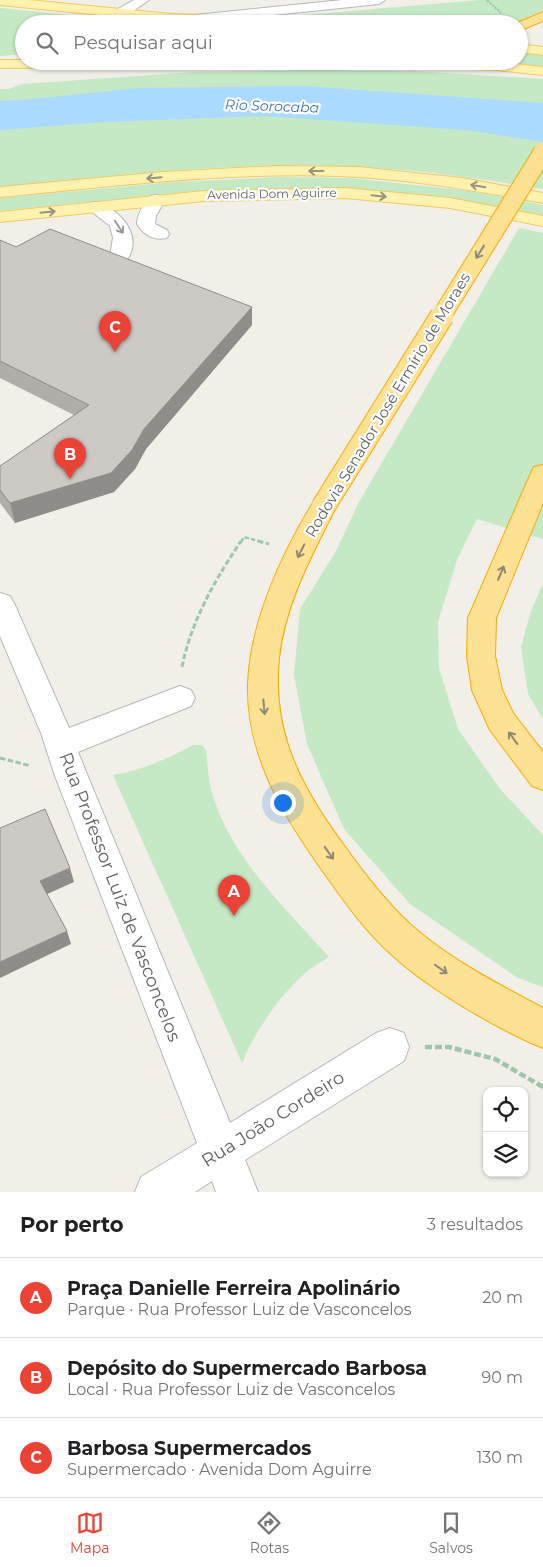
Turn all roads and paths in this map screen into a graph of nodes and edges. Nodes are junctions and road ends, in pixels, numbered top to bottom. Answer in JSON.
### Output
{"nodes":[{"id":1,"x":143,"y":0,"type":"edge"},
{"id":2,"x":379,"y":0,"type":"edge"},
{"id":3,"x":0,"y":1,"type":"edge"},
{"id":4,"x":120,"y":13,"type":"junction"},
{"id":5,"x":117,"y":15,"type":"edge"},
{"id":6,"x":145,"y":15,"type":"edge"},
{"id":7,"x":234,"y":15,"type":"edge"},
{"id":8,"x":543,"y":16,"type":"edge"},
{"id":9,"x":528,"y":23,"type":"edge"},
{"id":10,"x":528,"y":49,"type":"edge"},
{"id":11,"x":543,"y":51,"type":"edge"},
{"id":12,"x":0,"y":64,"type":"edge"},
{"id":13,"x":15,"y":64,"type":"edge"},
{"id":14,"x":528,"y":69,"type":"edge"},
{"id":15,"x":29,"y":70,"type":"edge"},
{"id":16,"x":109,"y":70,"type":"edge"},
{"id":17,"x":543,"y":71,"type":"edge"},
{"id":18,"x":543,"y":152,"type":"edge"},
{"id":19,"x":0,"y":192,"type":"edge"},
{"id":20,"x":543,"y":198,"type":"edge"},
{"id":21,"x":156,"y":200,"type":"junction"},
{"id":22,"x":95,"y":207,"type":"junction"},
{"id":23,"x":0,"y":217,"type":"edge"},
{"id":24,"x":543,"y":221,"type":"edge"},
{"id":25,"x":160,"y":234,"type":"dead end"},
{"id":26,"x":120,"y":256,"type":"edge"},
{"id":27,"x":543,"y":473,"type":"edge"},
{"id":28,"x":300,"y":552,"type":"junction"},
{"id":29,"x":0,"y":603,"type":"edge"},
{"id":30,"x":180,"y":698,"type":"joint"},
{"id":31,"x":61,"y":745,"type":"junction"},
{"id":32,"x":543,"y":776,"type":"edge"},
{"id":33,"x":543,"y":1029,"type":"edge"},
{"id":34,"x":390,"y":1047,"type":"joint"},
{"id":35,"x":543,"y":1087,"type":"edge"},
{"id":36,"x":220,"y":1153,"type":"junction"},
{"id":37,"x":156,"y":1192,"type":"edge"},
{"id":38,"x":237,"y":1192,"type":"edge"}],
"edges":[{"from":1,"to":4,"type":"street"},
{"from":2,"to":7,"type":"street"},
{"from":3,"to":4,"type":"main road"},
{"from":4,"to":5,"type":"main road"},
{"from":4,"to":6,"type":"main road"},
{"from":8,"to":9,"type":"highway"},
{"from":10,"to":11,"type":"main road"},
{"from":12,"to":13,"type":"main road"},
{"from":14,"to":17,"type":"main road"},
{"from":15,"to":16,"type":"main road"},
{"from":18,"to":28,"type":"highway","name":"Rodovia Senador José Ermírio de Moraes","one_way":true,"bridge":true},
{"from":20,"to":19,"type":"main road","name":"Avenida Dom Aguirre","one_way":true},
{"from":21,"to":22,"type":"main road","name":"Avenida Dom Aguirre"},
{"from":21,"to":24,"type":"main road","name":"Avenida Dom Aguirre","one_way":true},
{"from":21,"to":25,"type":"street"},
{"from":23,"to":22,"type":"main road","name":"Avenida Dom Aguirre","one_way":true},
{"from":22,"to":26,"type":"street","one_way":true},
{"from":32,"to":27,"type":"highway","one_way":true},
{"from":28,"to":30,"type":"path"},
{"from":28,"to":33,"type":"highway","name":"Rodovia Senador José Ermírio de Moraes","one_way":true},
{"from":29,"to":31,"type":"street","name":"Rua Professor Luiz de Vasconcelos"},
{"from":30,"to":31,"type":"street"},
{"from":31,"to":36,"type":"street","name":"Rua Professor Luiz de Vasconcelos"},
{"from":34,"to":35,"type":"path"},
{"from":34,"to":36,"type":"street","name":"Rua João Cordeiro"},
{"from":36,"to":37,"type":"street","name":"Rua João Cordeiro"},
{"from":36,"to":38,"type":"street","name":"Rua Professor Luiz de Vasconcelos"}]}
